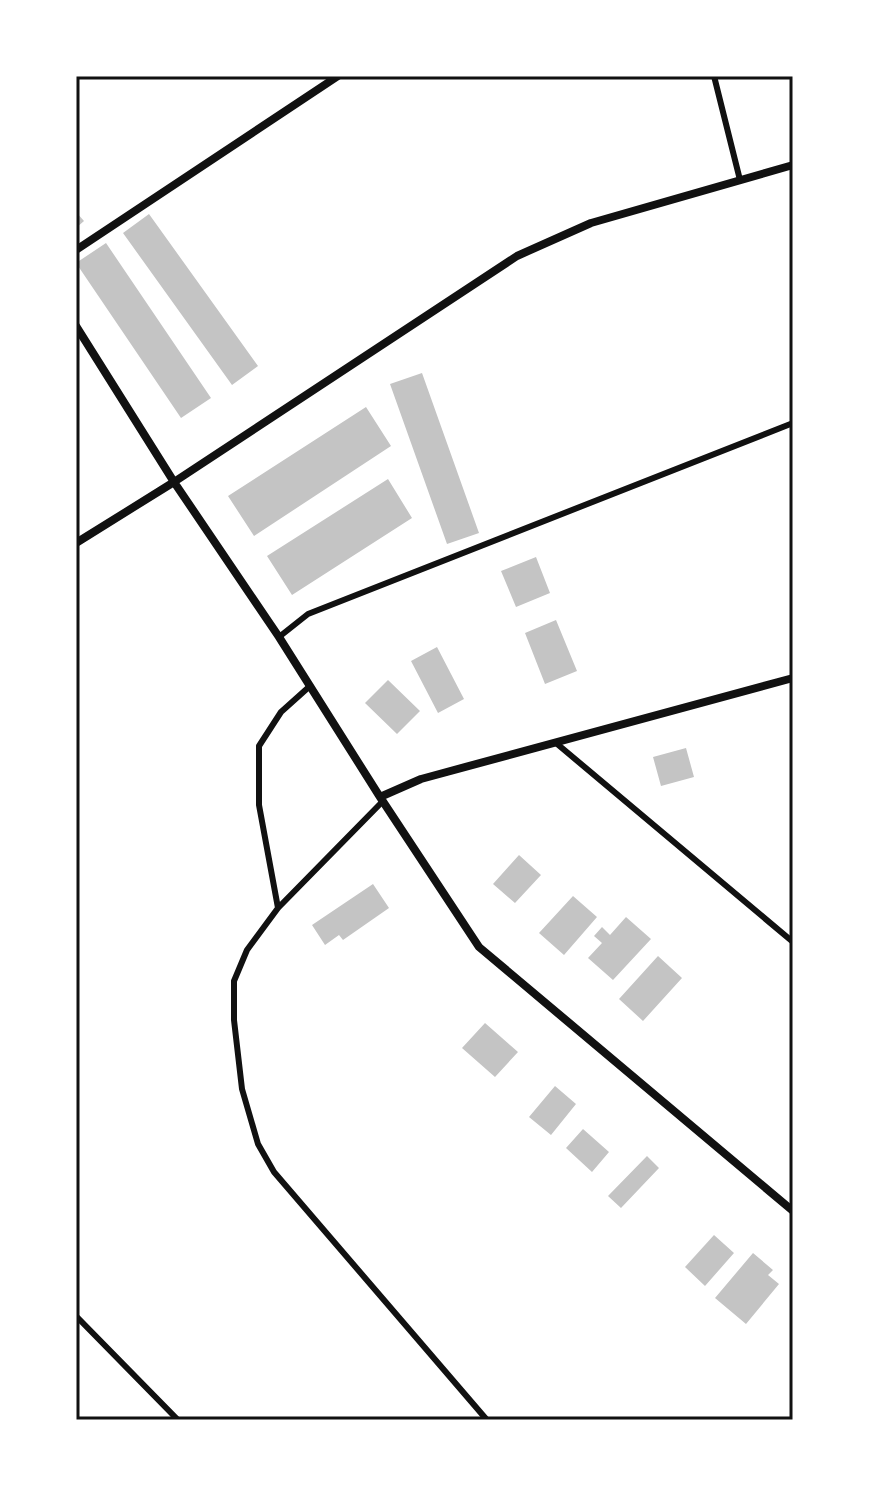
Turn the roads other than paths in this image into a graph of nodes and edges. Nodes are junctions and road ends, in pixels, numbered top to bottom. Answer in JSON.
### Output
{"nodes":[{"id":1,"x":338,"y":76,"type":"edge"},
{"id":2,"x":714,"y":76,"type":"edge"},
{"id":3,"x":793,"y":165,"type":"edge"},
{"id":4,"x":740,"y":180,"type":"junction"},
{"id":5,"x":76,"y":250,"type":"edge"},
{"id":6,"x":76,"y":326,"type":"edge"},
{"id":7,"x":793,"y":423,"type":"edge"},
{"id":8,"x":174,"y":482,"type":"junction"},
{"id":9,"x":76,"y":543,"type":"edge"},
{"id":10,"x":279,"y":637,"type":"junction"},
{"id":11,"x":793,"y":678,"type":"edge"},
{"id":12,"x":310,"y":686,"type":"junction"},
{"id":13,"x":556,"y":743,"type":"junction"},
{"id":14,"x":382,"y":799,"type":"junction"},
{"id":15,"x":278,"y":908,"type":"junction"},
{"id":16,"x":793,"y":942,"type":"edge"},
{"id":17,"x":793,"y":1211,"type":"edge"},
{"id":18,"x":76,"y":1316,"type":"edge"},
{"id":19,"x":178,"y":1420,"type":"edge"},
{"id":20,"x":487,"y":1420,"type":"edge"}],
"edges":[{"from":1,"to":5,"type":"street"},
{"from":2,"to":4,"type":"lane"},
{"from":3,"to":4,"type":"street"},
{"from":4,"to":8,"type":"street"},
{"from":6,"to":8,"type":"street"},
{"from":7,"to":10,"type":"lane"},
{"from":8,"to":9,"type":"street"},
{"from":8,"to":10,"type":"street"},
{"from":10,"to":12,"type":"street"},
{"from":11,"to":13,"type":"street"},
{"from":12,"to":14,"type":"street"},
{"from":12,"to":15,"type":"lane"},
{"from":13,"to":14,"type":"street"},
{"from":13,"to":16,"type":"lane"},
{"from":14,"to":15,"type":"lane"},
{"from":14,"to":17,"type":"street"},
{"from":15,"to":20,"type":"lane"},
{"from":18,"to":19,"type":"lane"}]}
